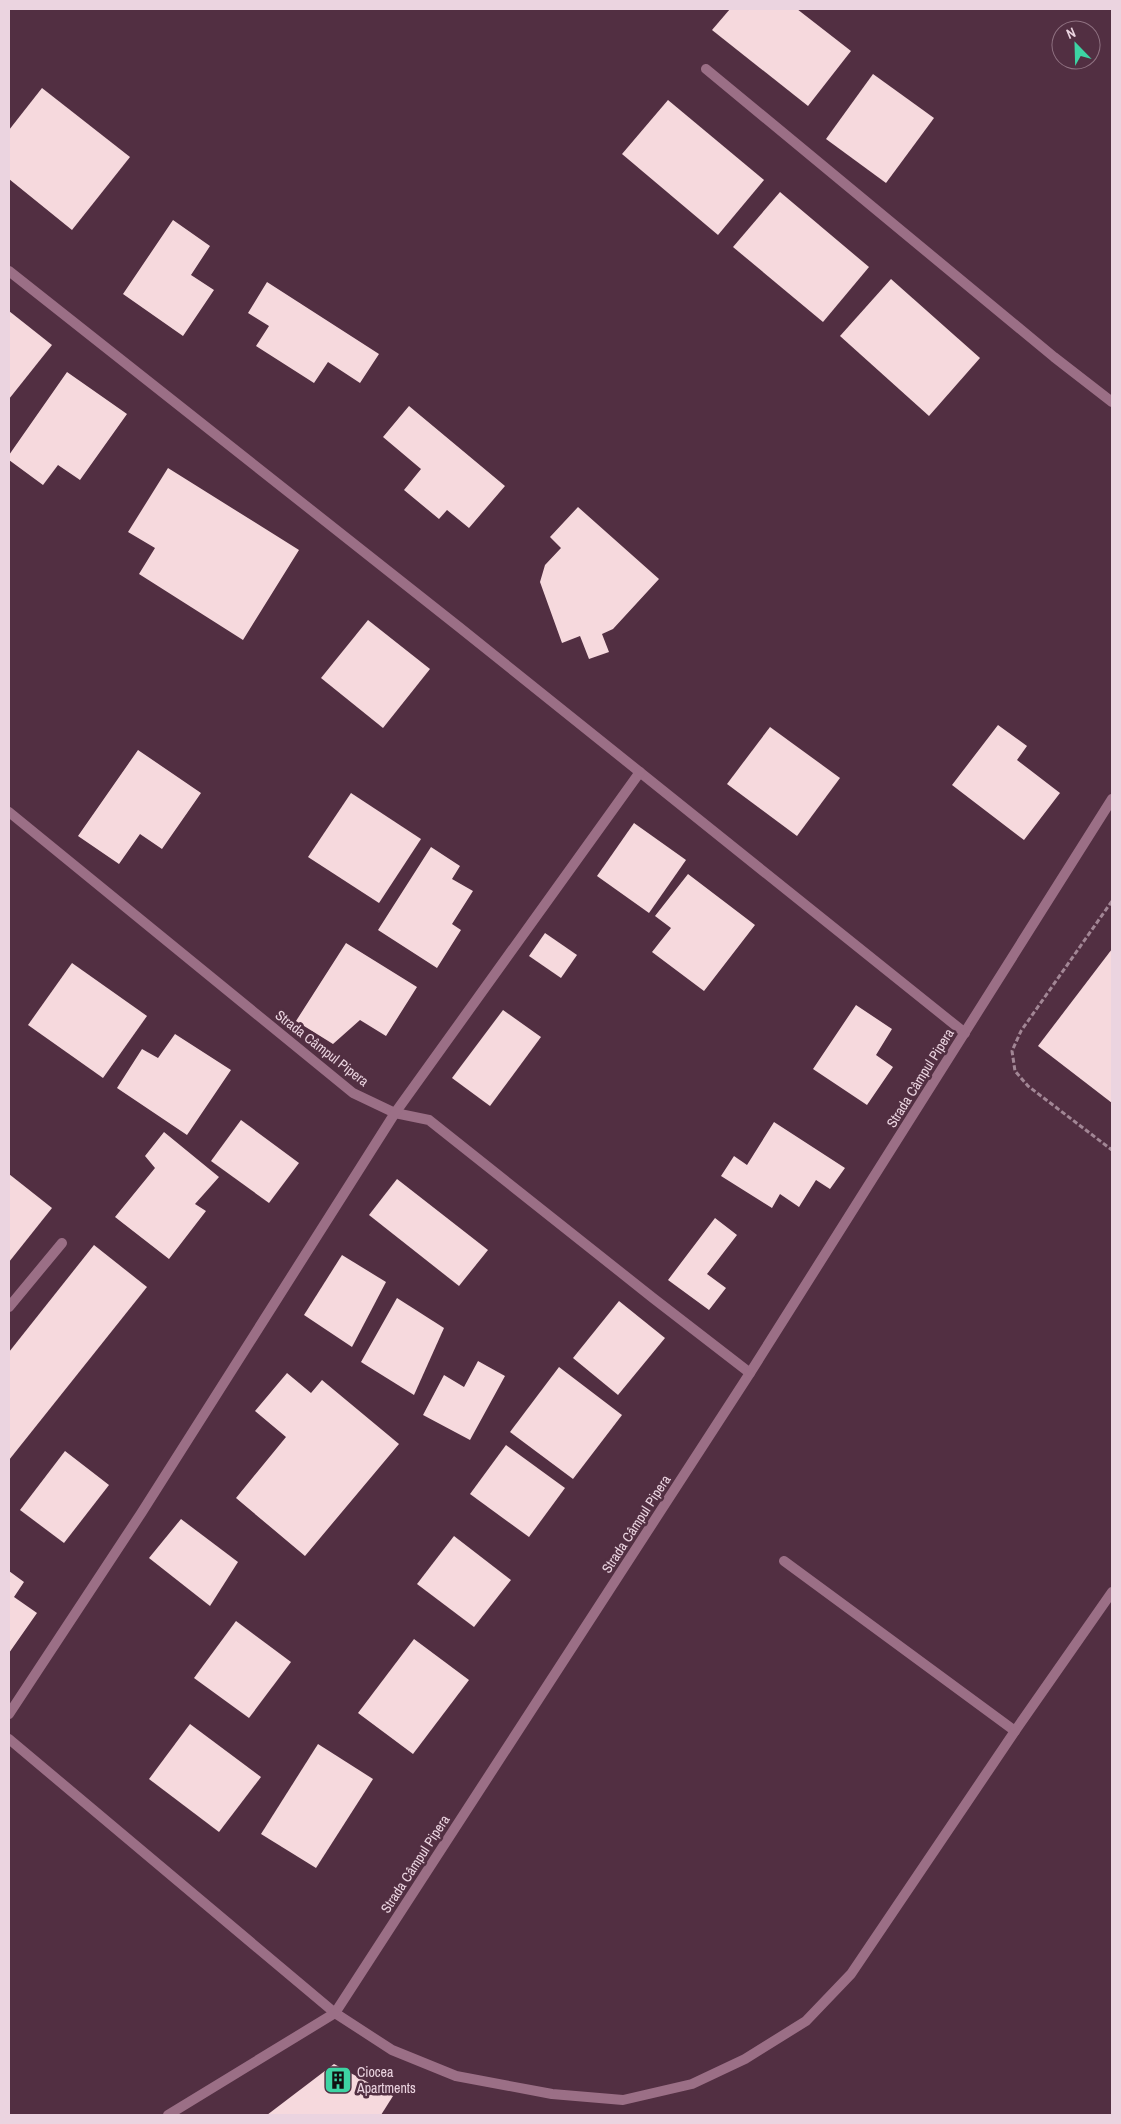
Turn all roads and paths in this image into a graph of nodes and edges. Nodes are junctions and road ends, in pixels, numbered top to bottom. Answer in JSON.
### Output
{"nodes":[{"id":1,"x":706,"y":69,"type":"dead end"},
{"id":2,"x":9,"y":271,"type":"edge"},
{"id":3,"x":1112,"y":402,"type":"edge"},
{"id":4,"x":640,"y":772,"type":"junction"},
{"id":5,"x":1112,"y":799,"type":"edge"},
{"id":6,"x":9,"y":812,"type":"edge"},
{"id":7,"x":1112,"y":901,"type":"edge"},
{"id":8,"x":965,"y":1033,"type":"junction"},
{"id":9,"x":396,"y":1113,"type":"junction"},
{"id":10,"x":1112,"y":1150,"type":"edge"},
{"id":11,"x":62,"y":1243,"type":"dead end"},
{"id":12,"x":9,"y":1306,"type":"edge"},
{"id":13,"x":750,"y":1372,"type":"junction"},
{"id":14,"x":784,"y":1561,"type":"dead end"},
{"id":15,"x":1112,"y":1592,"type":"edge"},
{"id":16,"x":9,"y":1714,"type":"edge"},
{"id":17,"x":1014,"y":1731,"type":"junction"},
{"id":18,"x":9,"y":1739,"type":"edge"},
{"id":19,"x":335,"y":2013,"type":"junction"},
{"id":20,"x":168,"y":2115,"type":"edge"}],
"edges":[{"from":1,"to":3,"type":"street"},
{"from":2,"to":4,"type":"street"},
{"from":4,"to":8,"type":"street"},
{"from":4,"to":9,"type":"street"},
{"from":5,"to":8,"type":"street","name":"Strada Câmpul Pipera"},
{"from":6,"to":9,"type":"street","name":"Strada Câmpul Pipera"},
{"from":7,"to":10,"type":"path"},
{"from":8,"to":13,"type":"street","name":"Strada Câmpul Pipera"},
{"from":9,"to":13,"type":"street","name":"Strada Câmpul Pipera"},
{"from":9,"to":16,"type":"street"},
{"from":11,"to":12,"type":"street"},
{"from":13,"to":19,"type":"street","name":"Strada Câmpul Pipera"},
{"from":14,"to":17,"type":"street"},
{"from":15,"to":17,"type":"street"},
{"from":17,"to":19,"type":"street"},
{"from":18,"to":19,"type":"street"},
{"from":19,"to":20,"type":"street"}]}
